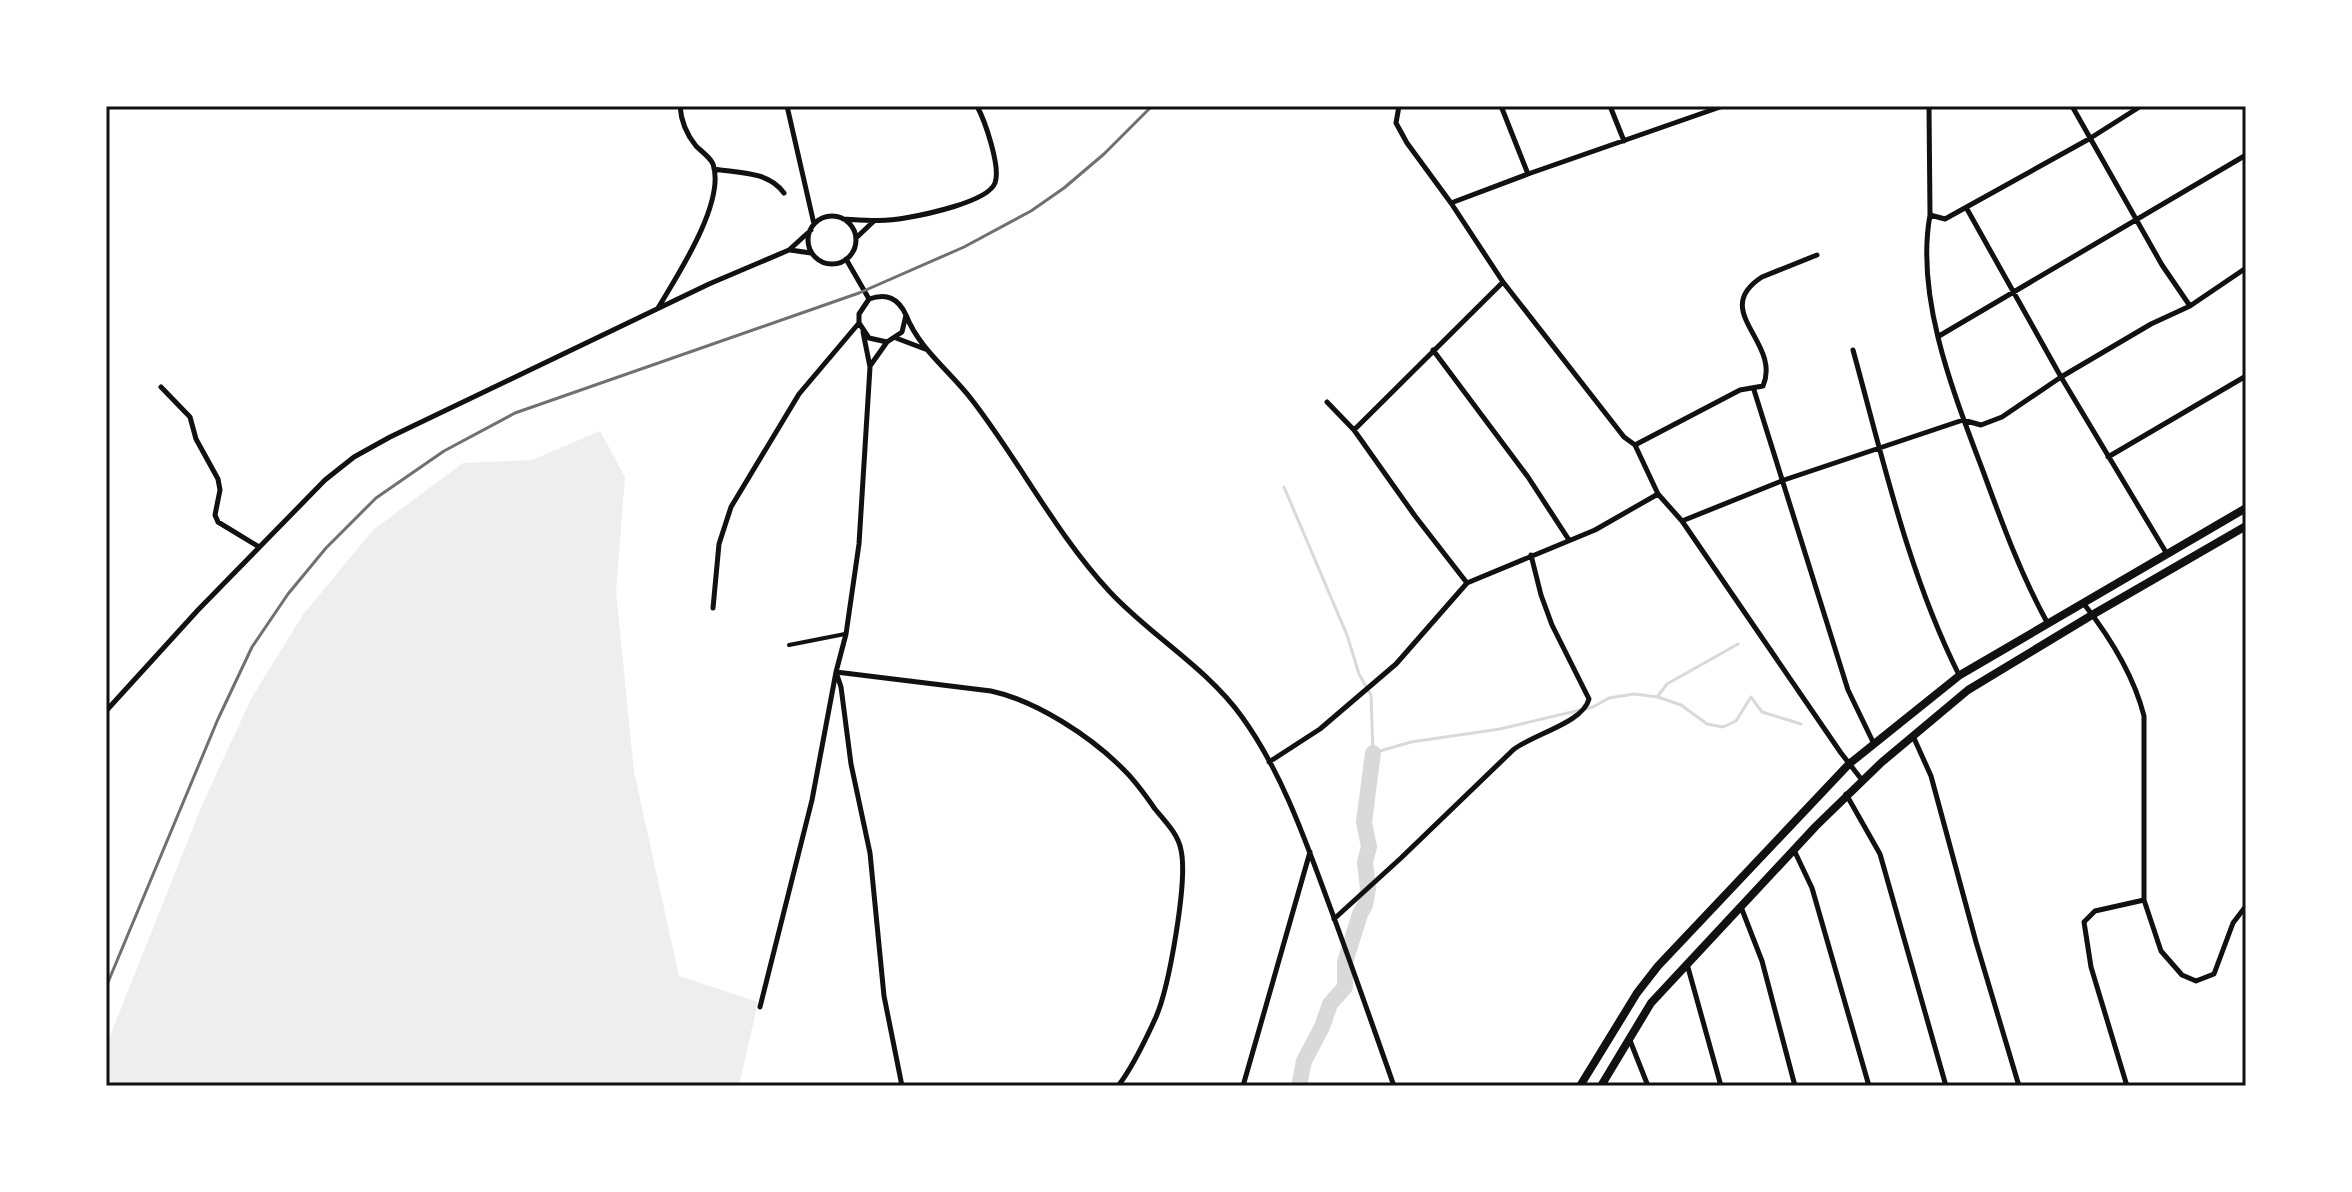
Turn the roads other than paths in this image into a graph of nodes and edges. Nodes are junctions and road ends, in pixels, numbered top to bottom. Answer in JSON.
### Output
{"nodes":[{"id":1,"x":680,"y":106,"type":"edge"},
{"id":2,"x":787,"y":106,"type":"edge"},
{"id":3,"x":977,"y":106,"type":"edge"},
{"id":4,"x":1399,"y":106,"type":"edge"},
{"id":5,"x":1501,"y":106,"type":"edge"},
{"id":6,"x":1610,"y":106,"type":"edge"},
{"id":7,"x":1929,"y":106,"type":"edge"},
{"id":8,"x":2072,"y":106,"type":"edge"},
{"id":9,"x":2141,"y":106,"type":"edge"},
{"id":10,"x":1719,"y":107,"type":"edge"},
{"id":11,"x":2089,"y":139,"type":"junction"},
{"id":12,"x":1624,"y":141,"type":"junction"},
{"id":13,"x":2246,"y":155,"type":"edge"},
{"id":14,"x":714,"y":169,"type":"junction"},
{"id":15,"x":1528,"y":174,"type":"junction"},
{"id":16,"x":784,"y":193,"type":"dead end"},
{"id":17,"x":1451,"y":203,"type":"junction"},
{"id":18,"x":1967,"y":209,"type":"junction"},
{"id":19,"x":1930,"y":215,"type":"junction"},
{"id":20,"x":843,"y":219,"type":"junction"},
{"id":21,"x":875,"y":221,"type":"junction"},
{"id":22,"x":2137,"y":221,"type":"junction"},
{"id":23,"x":813,"y":227,"type":"junction"},
{"id":24,"x":856,"y":238,"type":"junction"},
{"id":25,"x":789,"y":250,"type":"junction"},
{"id":26,"x":813,"y":253,"type":"junction"},
{"id":27,"x":1817,"y":255,"type":"dead end"},
{"id":28,"x":846,"y":259,"type":"junction"},
{"id":29,"x":2246,"y":268,"type":"edge"},
{"id":30,"x":1503,"y":282,"type":"junction"},
{"id":31,"x":2012,"y":293,"type":"junction"},
{"id":32,"x":869,"y":299,"type":"junction"},
{"id":33,"x":2190,"y":306,"type":"junction"},
{"id":34,"x":658,"y":308,"type":"junction"},
{"id":35,"x":906,"y":315,"type":"junction"},
{"id":36,"x":859,"y":323,"type":"junction"},
{"id":37,"x":863,"y":332,"type":"junction"},
{"id":38,"x":1939,"y":336,"type":"junction"},
{"id":39,"x":896,"y":338,"type":"junction"},
{"id":40,"x":887,"y":342,"type":"junction"},
{"id":41,"x":926,"y":350,"type":"junction"},
{"id":42,"x":1433,"y":350,"type":"junction"},
{"id":43,"x":1853,"y":350,"type":"dead end"},
{"id":44,"x":870,"y":367,"type":"junction"},
{"id":45,"x":2246,"y":376,"type":"edge"},
{"id":46,"x":2061,"y":377,"type":"junction"},
{"id":47,"x":161,"y":387,"type":"dead end"},
{"id":48,"x":1754,"y":390,"type":"junction"},
{"id":49,"x":1327,"y":402,"type":"dead end"},
{"id":50,"x":1963,"y":420,"type":"junction"},
{"id":51,"x":1354,"y":430,"type":"junction"},
{"id":52,"x":1635,"y":445,"type":"junction"},
{"id":53,"x":1880,"y":448,"type":"junction"},
{"id":54,"x":2108,"y":457,"type":"junction"},
{"id":55,"x":1784,"y":480,"type":"junction"},
{"id":56,"x":1658,"y":494,"type":"junction"},
{"id":57,"x":2246,"y":508,"type":"edge"},
{"id":58,"x":1682,"y":521,"type":"junction"},
{"id":59,"x":2246,"y":526,"type":"edge"},
{"id":60,"x":1569,"y":540,"type":"junction"},
{"id":61,"x":259,"y":547,"type":"junction"},
{"id":62,"x":2168,"y":554,"type":"junction"},
{"id":63,"x":1531,"y":555,"type":"junction"},
{"id":64,"x":1467,"y":583,"type":"junction"},
{"id":65,"x":2084,"y":604,"type":"junction"},
{"id":66,"x":713,"y":608,"type":"dead end"},
{"id":67,"x":2092,"y":615,"type":"junction"},
{"id":68,"x":2048,"y":625,"type":"junction"},
{"id":69,"x":846,"y":634,"type":"junction"},
{"id":70,"x":789,"y":645,"type":"dead end"},
{"id":71,"x":836,"y":672,"type":"junction"},
{"id":72,"x":1960,"y":675,"type":"junction"},
{"id":73,"x":106,"y":711,"type":"edge"},
{"id":74,"x":1913,"y":736,"type":"junction"},
{"id":75,"x":1874,"y":744,"type":"junction"},
{"id":76,"x":1269,"y":762,"type":"junction"},
{"id":77,"x":1849,"y":764,"type":"junction"},
{"id":78,"x":1862,"y":780,"type":"junction"},
{"id":79,"x":1846,"y":794,"type":"junction"},
{"id":80,"x":1794,"y":850,"type":"junction"},
{"id":81,"x":1310,"y":852,"type":"junction"},
{"id":82,"x":2144,"y":900,"type":"junction"},
{"id":83,"x":2246,"y":906,"type":"edge"},
{"id":84,"x":1741,"y":907,"type":"junction"},
{"id":85,"x":1334,"y":919,"type":"junction"},
{"id":86,"x":1686,"y":963,"type":"junction"},
{"id":87,"x":760,"y":1007,"type":"dead end"},
{"id":88,"x":1629,"y":1038,"type":"junction"},
{"id":89,"x":902,"y":1086,"type":"edge"},
{"id":90,"x":1118,"y":1086,"type":"edge"},
{"id":91,"x":1243,"y":1086,"type":"edge"},
{"id":92,"x":1394,"y":1086,"type":"edge"},
{"id":93,"x":1580,"y":1086,"type":"edge"},
{"id":94,"x":1601,"y":1086,"type":"edge"},
{"id":95,"x":1648,"y":1086,"type":"edge"},
{"id":96,"x":1721,"y":1086,"type":"edge"},
{"id":97,"x":1795,"y":1086,"type":"edge"},
{"id":98,"x":1869,"y":1086,"type":"edge"},
{"id":99,"x":1946,"y":1086,"type":"edge"},
{"id":100,"x":2019,"y":1086,"type":"edge"},
{"id":101,"x":2127,"y":1086,"type":"edge"}],
"edges":[{"from":1,"to":14,"type":"street"},
{"from":2,"to":23,"type":"street"},
{"from":3,"to":21,"type":"street"},
{"from":4,"to":17,"type":"street"},
{"from":5,"to":15,"type":"street"},
{"from":6,"to":12,"type":"street"},
{"from":7,"to":19,"type":"street"},
{"from":8,"to":11,"type":"street"},
{"from":9,"to":11,"type":"street"},
{"from":10,"to":12,"type":"street"},
{"from":11,"to":18,"type":"street"},
{"from":11,"to":22,"type":"street"},
{"from":12,"to":15,"type":"street"},
{"from":13,"to":22,"type":"street"},
{"from":14,"to":16,"type":"street"},
{"from":14,"to":34,"type":"street"},
{"from":15,"to":17,"type":"street"},
{"from":17,"to":30,"type":"street"},
{"from":18,"to":19,"type":"street"},
{"from":18,"to":31,"type":"street"},
{"from":19,"to":38,"type":"street"},
{"from":20,"to":21,"type":"street"},
{"from":20,"to":23,"type":"street"},
{"from":20,"to":24,"type":"street"},
{"from":21,"to":24,"type":"street"},
{"from":22,"to":31,"type":"street"},
{"from":22,"to":33,"type":"street"},
{"from":23,"to":25,"type":"street"},
{"from":23,"to":26,"type":"street"},
{"from":24,"to":28,"type":"street"},
{"from":25,"to":26,"type":"street"},
{"from":25,"to":34,"type":"street"},
{"from":26,"to":28,"type":"street"},
{"from":27,"to":48,"type":"street"},
{"from":28,"to":32,"type":"street"},
{"from":29,"to":33,"type":"street"},
{"from":30,"to":42,"type":"street"},
{"from":30,"to":52,"type":"street"},
{"from":31,"to":38,"type":"street"},
{"from":31,"to":46,"type":"street"},
{"from":32,"to":35,"type":"street"},
{"from":32,"to":36,"type":"street"},
{"from":33,"to":46,"type":"street"},
{"from":34,"to":61,"type":"street"},
{"from":35,"to":39,"type":"street"},
{"from":35,"to":41,"type":"street"},
{"from":36,"to":37,"type":"street"},
{"from":36,"to":66,"type":"street"},
{"from":37,"to":40,"type":"street"},
{"from":37,"to":44,"type":"street"},
{"from":38,"to":50,"type":"street"},
{"from":39,"to":40,"type":"street"},
{"from":39,"to":41,"type":"street"},
{"from":40,"to":44,"type":"street"},
{"from":41,"to":76,"type":"street"},
{"from":42,"to":51,"type":"street"},
{"from":42,"to":60,"type":"street"},
{"from":43,"to":53,"type":"street"},
{"from":44,"to":69,"type":"street"},
{"from":45,"to":54,"type":"street"},
{"from":46,"to":50,"type":"street"},
{"from":46,"to":54,"type":"street"},
{"from":47,"to":61,"type":"street"},
{"from":48,"to":52,"type":"street"},
{"from":48,"to":55,"type":"street"},
{"from":49,"to":51,"type":"street"},
{"from":50,"to":53,"type":"street"},
{"from":50,"to":68,"type":"street"},
{"from":51,"to":64,"type":"street"},
{"from":52,"to":56,"type":"street"},
{"from":53,"to":55,"type":"street"},
{"from":53,"to":72,"type":"street"},
{"from":54,"to":62,"type":"street"},
{"from":55,"to":58,"type":"street"},
{"from":55,"to":75,"type":"street"},
{"from":56,"to":58,"type":"street"},
{"from":56,"to":60,"type":"street"},
{"from":57,"to":62,"type":"main road"},
{"from":58,"to":77,"type":"street"},
{"from":59,"to":67,"type":"main road"},
{"from":60,"to":63,"type":"street"},
{"from":61,"to":73,"type":"street"},
{"from":62,"to":65,"type":"main road"},
{"from":63,"to":64,"type":"street"},
{"from":63,"to":85,"type":"street"},
{"from":64,"to":76,"type":"street"},
{"from":65,"to":67,"type":"street"},
{"from":65,"to":68,"type":"main road"},
{"from":67,"to":74,"type":"main road"},
{"from":67,"to":82,"type":"street"},
{"from":68,"to":72,"type":"main road"},
{"from":69,"to":70,"type":"street"},
{"from":69,"to":71,"type":"street"},
{"from":71,"to":87,"type":"street"},
{"from":71,"to":89,"type":"street"},
{"from":71,"to":90,"type":"street"},
{"from":72,"to":75,"type":"main road"},
{"from":74,"to":78,"type":"main road"},
{"from":74,"to":100,"type":"street"},
{"from":75,"to":77,"type":"main road"},
{"from":76,"to":81,"type":"street"},
{"from":77,"to":78,"type":"street"},
{"from":77,"to":93,"type":"main road"},
{"from":78,"to":79,"type":"main road"},
{"from":79,"to":80,"type":"main road"},
{"from":79,"to":99,"type":"street"},
{"from":80,"to":84,"type":"main road"},
{"from":80,"to":98,"type":"street"},
{"from":81,"to":85,"type":"street"},
{"from":81,"to":91,"type":"street"},
{"from":82,"to":83,"type":"street"},
{"from":82,"to":101,"type":"street"},
{"from":84,"to":86,"type":"main road"},
{"from":84,"to":97,"type":"street"},
{"from":85,"to":92,"type":"street"},
{"from":86,"to":88,"type":"main road"},
{"from":86,"to":96,"type":"street"},
{"from":88,"to":94,"type":"main road"},
{"from":88,"to":95,"type":"street"}]}
